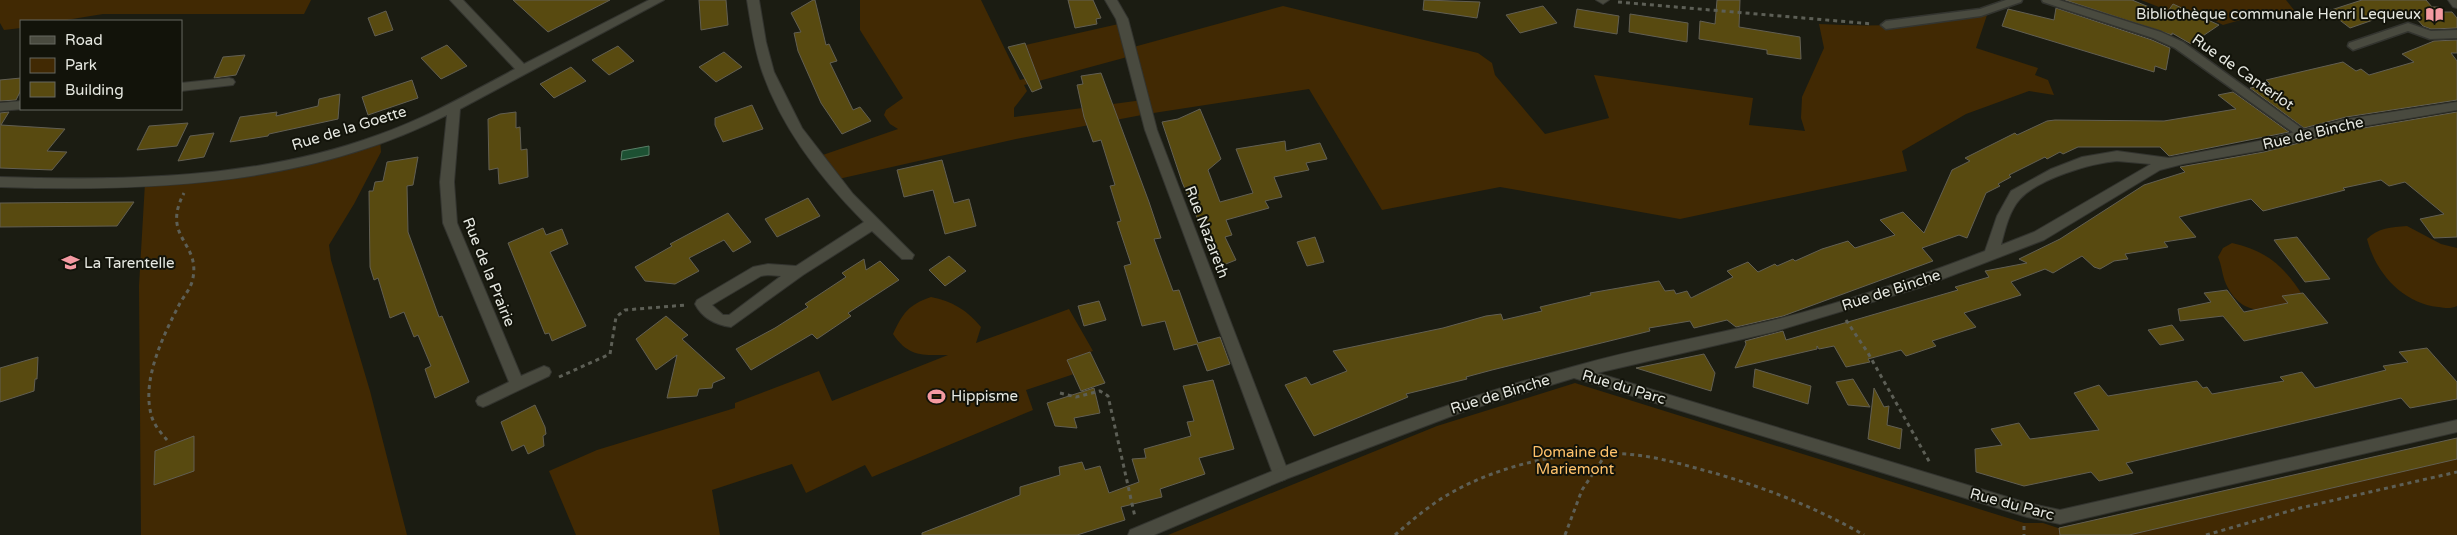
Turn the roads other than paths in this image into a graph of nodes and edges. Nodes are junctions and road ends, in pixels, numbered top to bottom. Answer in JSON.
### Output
{"nodes":[{"id":1,"x":456,"y":0,"type":"edge"},
{"id":2,"x":658,"y":0,"type":"edge"},
{"id":3,"x":753,"y":0,"type":"edge"},
{"id":4,"x":1112,"y":0,"type":"edge"},
{"id":5,"x":2017,"y":0,"type":"edge"},
{"id":6,"x":2047,"y":0,"type":"edge"},
{"id":7,"x":2454,"y":0,"type":"edge"},
{"id":8,"x":2457,"y":4,"type":"edge"},
{"id":9,"x":1886,"y":25,"type":"road end"},
{"id":10,"x":2457,"y":34,"type":"edge"},
{"id":11,"x":2353,"y":46,"type":"dead end"},
{"id":12,"x":523,"y":70,"type":"junction"},
{"id":13,"x":229,"y":82,"type":"dead end"},
{"id":14,"x":182,"y":87,"type":"edge"},
{"id":15,"x":20,"y":105,"type":"edge"},
{"id":16,"x":2457,"y":106,"type":"edge"},
{"id":17,"x":0,"y":107,"type":"edge"},
{"id":18,"x":454,"y":108,"type":"junction"},
{"id":19,"x":2305,"y":135,"type":"junction"},
{"id":20,"x":2170,"y":163,"type":"junction"},
{"id":21,"x":0,"y":182,"type":"edge"},
{"id":22,"x":872,"y":224,"type":"junction"},
{"id":23,"x":907,"y":255,"type":"dead end"},
{"id":24,"x":1991,"y":255,"type":"junction"},
{"id":25,"x":798,"y":271,"type":"junction"},
{"id":26,"x":544,"y":372,"type":"road end"},
{"id":27,"x":1574,"y":372,"type":"junction"},
{"id":28,"x":518,"y":385,"type":"junction"},
{"id":29,"x":483,"y":401,"type":"dead end"},
{"id":30,"x":2457,"y":426,"type":"edge"},
{"id":31,"x":1281,"y":474,"type":"junction"},
{"id":32,"x":1137,"y":534,"type":"edge"}],
"edges":[{"from":1,"to":12,"type":"street"},
{"from":2,"to":12,"type":"street","name":"Rue de la Goette"},
{"from":3,"to":22,"type":"street"},
{"from":4,"to":31,"type":"street","name":"Rue Nazareth"},
{"from":5,"to":9,"type":"lane"},
{"from":6,"to":19,"type":"lane","name":"Rue de Canterlot"},
{"from":7,"to":8,"type":"street"},
{"from":10,"to":11,"type":"lane"},
{"from":12,"to":18,"type":"street","name":"Rue de la Goette"},
{"from":13,"to":14,"type":"street"},
{"from":15,"to":17,"type":"street"},
{"from":16,"to":19,"type":"street","name":"Rue de Binche"},
{"from":18,"to":21,"type":"street","name":"Rue de la Goette"},
{"from":18,"to":28,"type":"street","name":"Rue de la Prairie"},
{"from":19,"to":20,"type":"street","name":"Rue de Binche"},
{"from":20,"to":24,"type":"street","name":"Rue de Binche"},
{"from":20,"to":24,"type":"street","name":"Rue de Binche"},
{"from":22,"to":23,"type":"street"},
{"from":22,"to":25,"type":"street"},
{"from":24,"to":27,"type":"street","name":"Rue de Binche"},
{"from":25,"to":25,"type":"street"},
{"from":26,"to":28,"type":"street"},
{"from":27,"to":30,"type":"street","name":"Rue du Parc"},
{"from":27,"to":31,"type":"street","name":"Rue de Binche"},
{"from":28,"to":29,"type":"street"},
{"from":31,"to":32,"type":"street","name":"Rue de Binche"}]}
